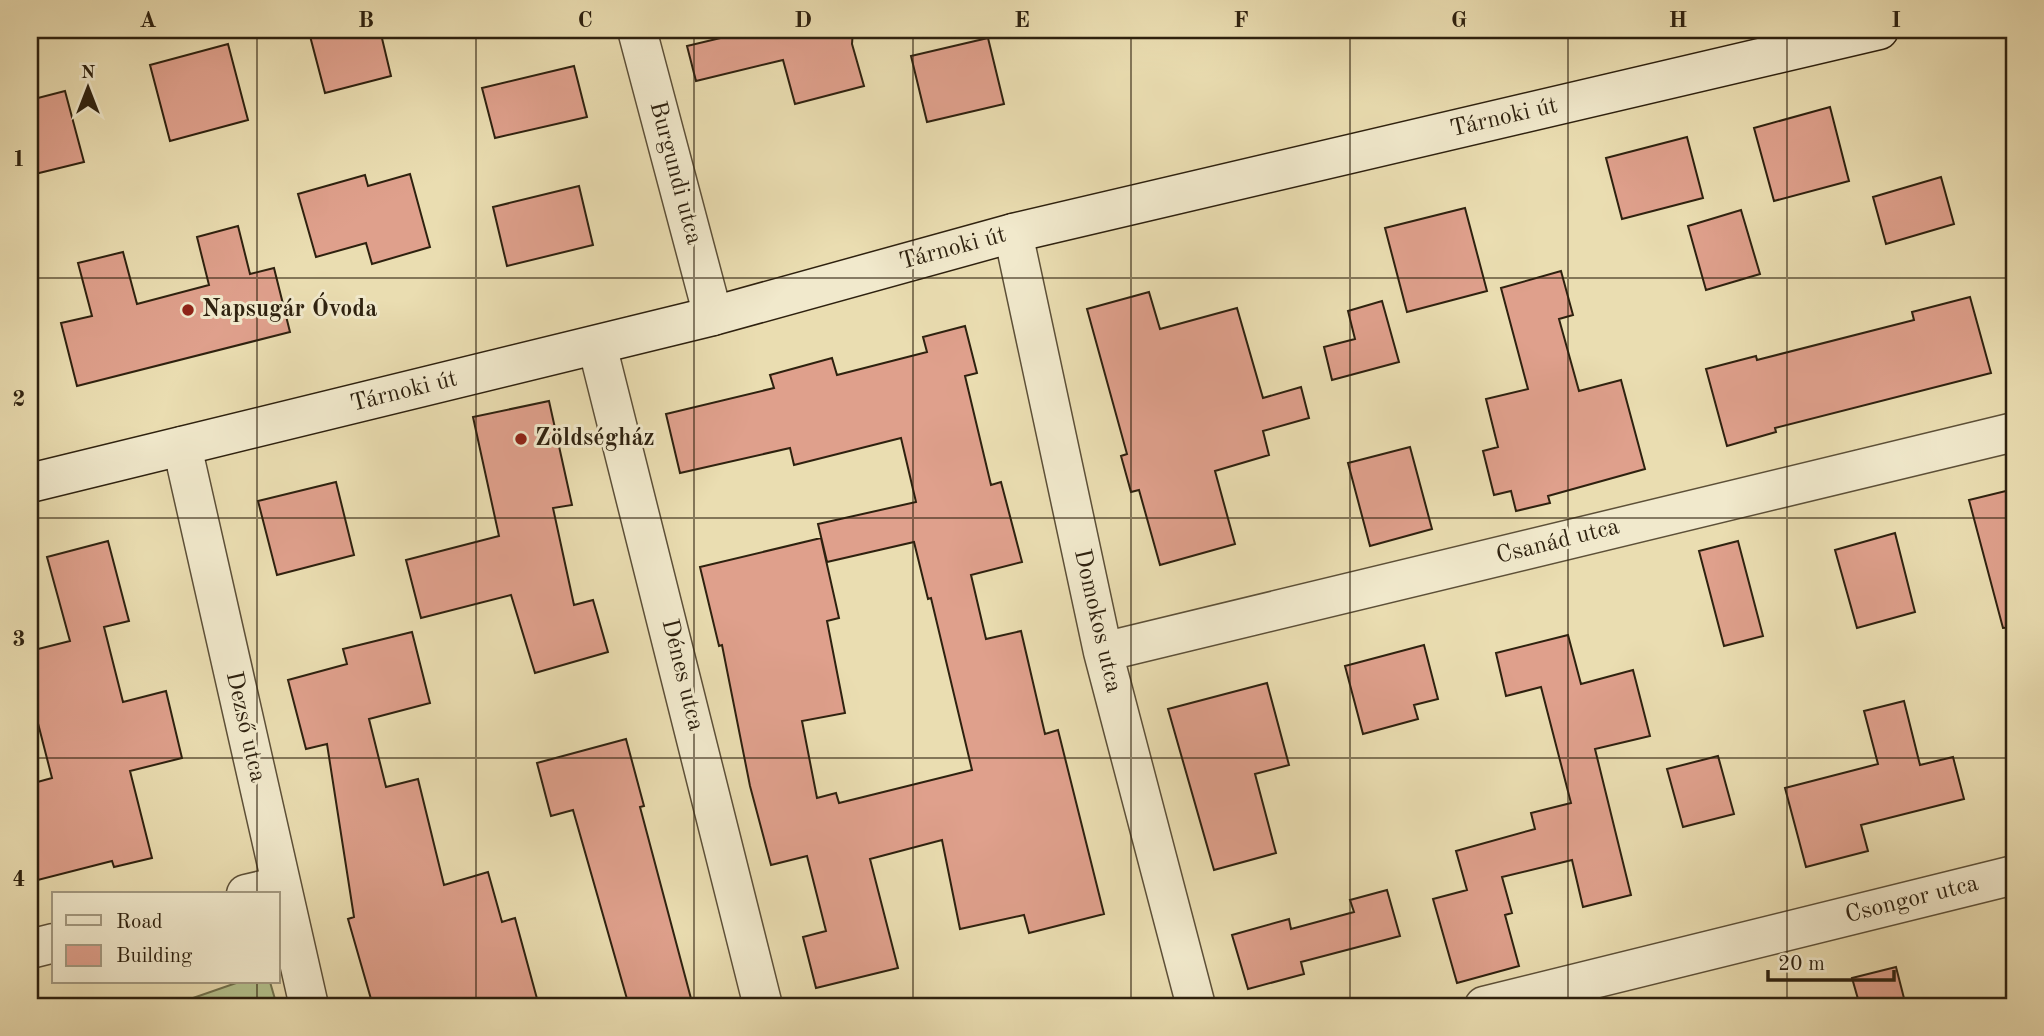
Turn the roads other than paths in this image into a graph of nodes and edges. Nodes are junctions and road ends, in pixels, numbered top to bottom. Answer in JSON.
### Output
{"nodes":[{"id":1,"x":636,"y":30,"type":"edge"},
{"id":2,"x":1879,"y":30,"type":"edge"},
{"id":3,"x":1013,"y":233,"type":"junction"},
{"id":4,"x":713,"y":316,"type":"junction"},
{"id":5,"x":597,"y":345,"type":"junction"},
{"id":6,"x":2014,"y":432,"type":"edge"},
{"id":7,"x":182,"y":446,"type":"junction"},
{"id":8,"x":30,"y":483,"type":"edge"},
{"id":9,"x":1103,"y":652,"type":"junction"},
{"id":10,"x":2011,"y":879,"type":"edge"},
{"id":11,"x":263,"y":890,"type":"edge"},
{"id":12,"x":280,"y":933,"type":"edge"},
{"id":13,"x":52,"y":944,"type":"edge"},
{"id":14,"x":30,"y":949,"type":"edge"},
{"id":15,"x":1534,"y":1001,"type":"edge"},
{"id":16,"x":309,"y":1006,"type":"edge"},
{"id":17,"x":764,"y":1006,"type":"edge"},
{"id":18,"x":1196,"y":1006,"type":"edge"},
{"id":19,"x":1484,"y":1006,"type":"edge"}],
"edges":[{"from":1,"to":4,"type":"street","name":"Burgundi utca"},
{"from":2,"to":3,"type":"street","name":"Tárnoki út"},
{"from":3,"to":4,"type":"street","name":"Tárnoki út"},
{"from":3,"to":9,"type":"street","name":"Domokos utca"},
{"from":4,"to":5,"type":"street","name":"Tárnoki út"},
{"from":5,"to":7,"type":"street","name":"Tárnoki út"},
{"from":5,"to":17,"type":"street","name":"Dénes utca"},
{"from":6,"to":9,"type":"street","name":"Csanád utca"},
{"from":7,"to":8,"type":"street","name":"Tárnoki út"},
{"from":7,"to":11,"type":"street","name":"Dezső utca"},
{"from":9,"to":18,"type":"street","name":"Domokos utca"},
{"from":10,"to":15,"type":"street","name":"Csongor utca"},
{"from":12,"to":16,"type":"street","name":"Dezső utca"},
{"from":13,"to":14,"type":"street"},
{"from":15,"to":19,"type":"street","name":"Csongor utca"}]}
